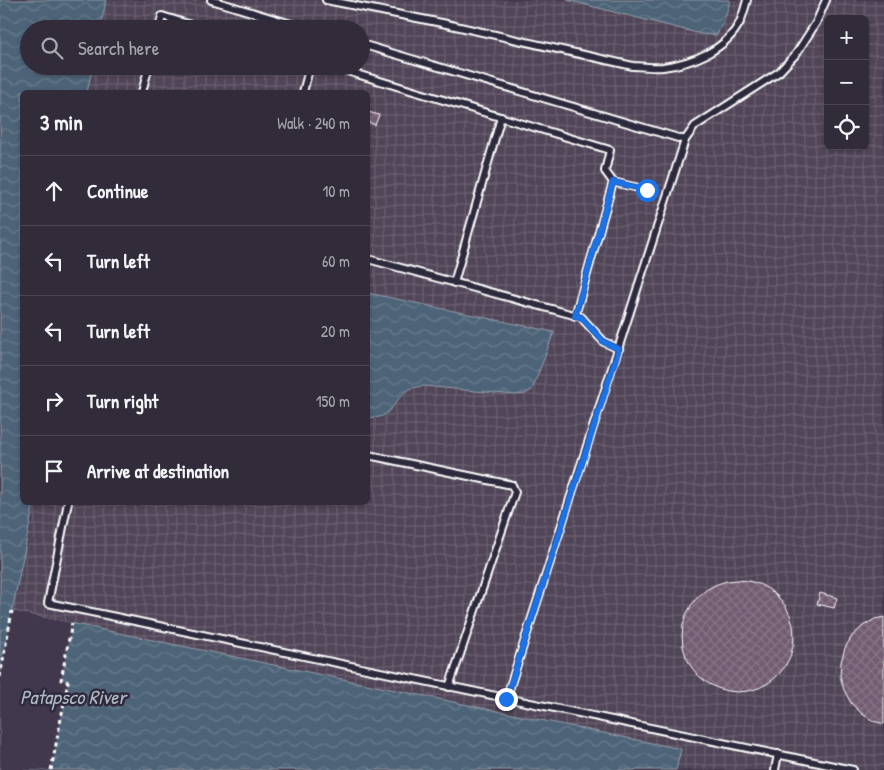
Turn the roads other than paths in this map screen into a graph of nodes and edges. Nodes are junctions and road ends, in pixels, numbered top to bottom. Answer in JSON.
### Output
{"nodes":[{"id":1,"x":211,"y":0,"type":"edge"},
{"id":2,"x":326,"y":0,"type":"edge"},
{"id":3,"x":748,"y":0,"type":"edge"},
{"id":4,"x":826,"y":0,"type":"edge"},
{"id":5,"x":161,"y":20,"type":"edge"},
{"id":6,"x":175,"y":20,"type":"edge"},
{"id":7,"x":278,"y":20,"type":"edge"},
{"id":8,"x":370,"y":47,"type":"edge"},
{"id":9,"x":147,"y":75,"type":"edge"},
{"id":10,"x":308,"y":75,"type":"edge"},
{"id":11,"x":360,"y":75,"type":"edge"},
{"id":12,"x":143,"y":90,"type":"edge"},
{"id":13,"x":304,"y":90,"type":"edge"},
{"id":14,"x":501,"y":117,"type":"junction"},
{"id":15,"x":685,"y":140,"type":"junction"},
{"id":16,"x":613,"y":182,"type":"junction"},
{"id":17,"x":647,"y":190,"type":"dead end"},
{"id":18,"x":370,"y":260,"type":"edge"},
{"id":19,"x":454,"y":282,"type":"junction"},
{"id":20,"x":575,"y":316,"type":"junction"},
{"id":21,"x":619,"y":349,"type":"junction"},
{"id":22,"x":370,"y":455,"type":"edge"},
{"id":23,"x":67,"y":505,"type":"edge"},
{"id":24,"x":449,"y":687,"type":"junction"},
{"id":25,"x":506,"y":699,"type":"junction"},
{"id":26,"x":778,"y":754,"type":"junction"},
{"id":27,"x":775,"y":770,"type":"edge"},
{"id":28,"x":853,"y":770,"type":"edge"}],
"edges":[{"from":1,"to":7,"type":"lane"},
{"from":2,"to":3,"type":"lane"},
{"from":4,"to":15,"type":"lane"},
{"from":5,"to":6,"type":"lane"},
{"from":8,"to":15,"type":"lane"},
{"from":9,"to":12,"type":"lane"},
{"from":10,"to":13,"type":"lane"},
{"from":11,"to":14,"type":"lane"},
{"from":14,"to":16,"type":"lane"},
{"from":14,"to":19,"type":"lane"},
{"from":15,"to":21,"type":"lane"},
{"from":16,"to":17,"type":"lane"},
{"from":16,"to":20,"type":"lane"},
{"from":18,"to":19,"type":"lane"},
{"from":19,"to":20,"type":"lane"},
{"from":20,"to":21,"type":"lane"},
{"from":21,"to":25,"type":"lane"},
{"from":22,"to":24,"type":"lane"},
{"from":23,"to":24,"type":"lane"},
{"from":24,"to":25,"type":"lane"},
{"from":25,"to":26,"type":"lane"},
{"from":26,"to":27,"type":"lane"},
{"from":26,"to":28,"type":"lane"}]}
